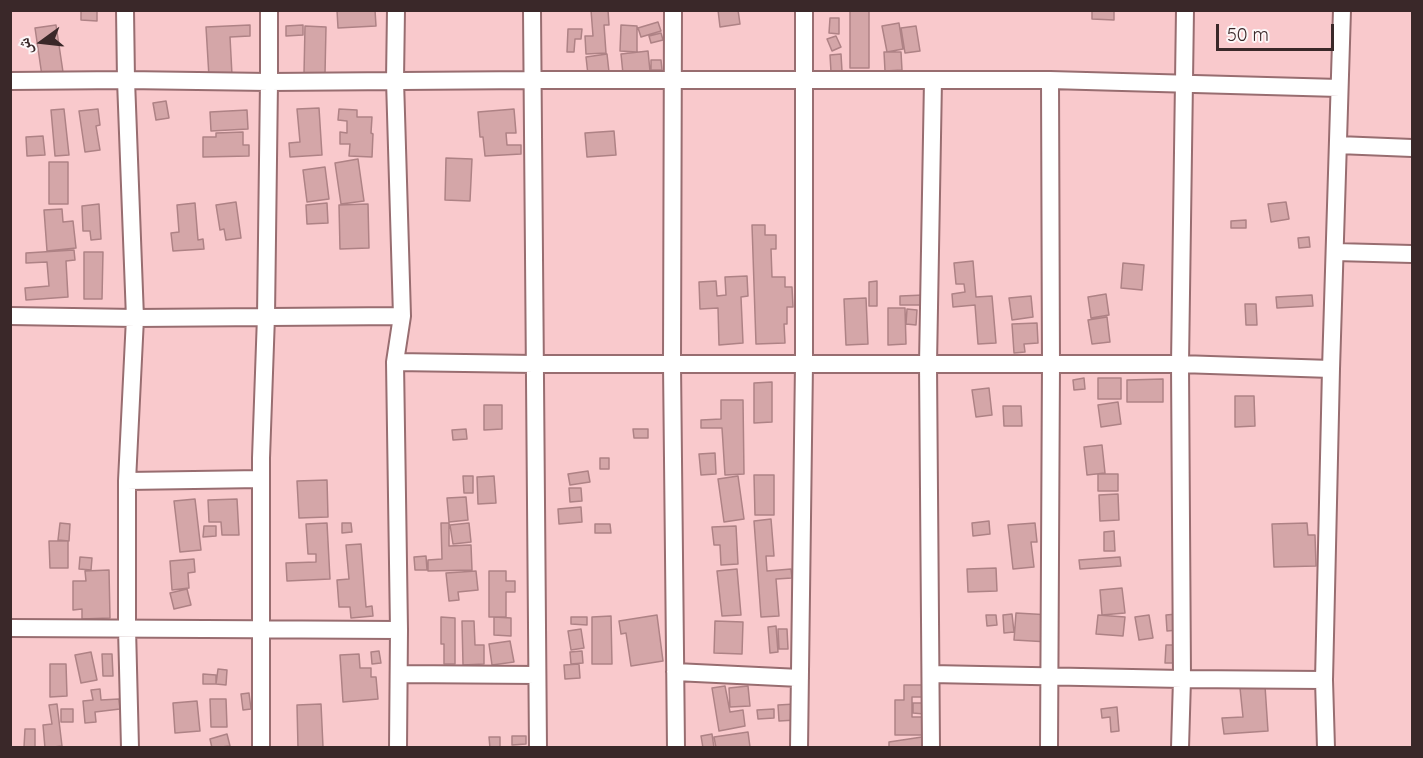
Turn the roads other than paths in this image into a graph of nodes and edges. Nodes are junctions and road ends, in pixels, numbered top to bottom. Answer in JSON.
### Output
{"nodes":[{"id":1,"x":124,"y":10,"type":"edge"},
{"id":2,"x":269,"y":10,"type":"edge"},
{"id":3,"x":396,"y":10,"type":"edge"},
{"id":4,"x":532,"y":10,"type":"edge"},
{"id":5,"x":672,"y":10,"type":"edge"},
{"id":6,"x":804,"y":10,"type":"edge"},
{"id":7,"x":1185,"y":10,"type":"edge"},
{"id":8,"x":1342,"y":10,"type":"edge"},
{"id":9,"x":126,"y":80,"type":"junction"},
{"id":10,"x":395,"y":80,"type":"junction"},
{"id":11,"x":532,"y":80,"type":"junction"},
{"id":12,"x":673,"y":80,"type":"junction"},
{"id":13,"x":804,"y":80,"type":"junction"},
{"id":14,"x":933,"y":80,"type":"junction"},
{"id":15,"x":1050,"y":80,"type":"junction"},
{"id":16,"x":10,"y":81,"type":"edge"},
{"id":17,"x":269,"y":82,"type":"junction"},
{"id":18,"x":1184,"y":84,"type":"junction"},
{"id":19,"x":1339,"y":88,"type":"junction"},
{"id":20,"x":1338,"y":145,"type":"junction"},
{"id":21,"x":1413,"y":147,"type":"edge"},
{"id":22,"x":1335,"y":252,"type":"junction"},
{"id":23,"x":1413,"y":254,"type":"edge"},
{"id":24,"x":10,"y":316,"type":"edge"},
{"id":25,"x":266,"y":316,"type":"junction"},
{"id":26,"x":402,"y":316,"type":"junction"},
{"id":27,"x":135,"y":318,"type":"junction"},
{"id":28,"x":395,"y":363,"type":"junction"},
{"id":29,"x":534,"y":364,"type":"junction"},
{"id":30,"x":672,"y":364,"type":"junction"},
{"id":31,"x":804,"y":364,"type":"junction"},
{"id":32,"x":928,"y":364,"type":"junction"},
{"id":33,"x":1051,"y":364,"type":"junction"},
{"id":34,"x":1180,"y":364,"type":"junction"},
{"id":35,"x":1331,"y":369,"type":"junction"},
{"id":36,"x":261,"y":479,"type":"junction"},
{"id":37,"x":127,"y":481,"type":"junction"},
{"id":38,"x":10,"y":628,"type":"edge"},
{"id":39,"x":127,"y":628,"type":"junction"},
{"id":40,"x":262,"y":628,"type":"junction"},
{"id":41,"x":399,"y":630,"type":"junction"},
{"id":42,"x":675,"y":672,"type":"junction"},
{"id":43,"x":399,"y":674,"type":"junction"},
{"id":44,"x":932,"y":674,"type":"junction"},
{"id":45,"x":537,"y":675,"type":"junction"},
{"id":46,"x":1049,"y":676,"type":"junction"},
{"id":47,"x":800,"y":678,"type":"junction"},
{"id":48,"x":1182,"y":679,"type":"junction"},
{"id":49,"x":1324,"y":680,"type":"junction"},
{"id":50,"x":130,"y":747,"type":"edge"},
{"id":51,"x":261,"y":747,"type":"edge"},
{"id":52,"x":398,"y":747,"type":"edge"},
{"id":53,"x":538,"y":747,"type":"edge"},
{"id":54,"x":676,"y":747,"type":"edge"},
{"id":55,"x":799,"y":747,"type":"edge"},
{"id":56,"x":931,"y":747,"type":"edge"},
{"id":57,"x":1049,"y":747,"type":"edge"},
{"id":58,"x":1180,"y":747,"type":"edge"},
{"id":59,"x":1326,"y":747,"type":"edge"}],
"edges":[{"from":1,"to":9,"type":"street"},
{"from":2,"to":17,"type":"street"},
{"from":3,"to":10,"type":"street"},
{"from":4,"to":11,"type":"street"},
{"from":5,"to":12,"type":"street"},
{"from":6,"to":13,"type":"street"},
{"from":7,"to":18,"type":"street"},
{"from":8,"to":19,"type":"street"},
{"from":9,"to":16,"type":"street"},
{"from":9,"to":17,"type":"street"},
{"from":9,"to":27,"type":"street"},
{"from":10,"to":11,"type":"street"},
{"from":10,"to":17,"type":"street"},
{"from":10,"to":26,"type":"street"},
{"from":11,"to":12,"type":"street"},
{"from":11,"to":29,"type":"street"},
{"from":12,"to":13,"type":"street"},
{"from":12,"to":30,"type":"street"},
{"from":13,"to":14,"type":"street"},
{"from":13,"to":31,"type":"street"},
{"from":14,"to":15,"type":"street"},
{"from":14,"to":32,"type":"street"},
{"from":15,"to":18,"type":"street"},
{"from":15,"to":33,"type":"street"},
{"from":17,"to":25,"type":"street"},
{"from":18,"to":19,"type":"street"},
{"from":18,"to":34,"type":"street"},
{"from":19,"to":20,"type":"street"},
{"from":20,"to":21,"type":"street"},
{"from":20,"to":22,"type":"street"},
{"from":22,"to":23,"type":"street"},
{"from":22,"to":35,"type":"street"},
{"from":24,"to":27,"type":"street"},
{"from":25,"to":26,"type":"street"},
{"from":25,"to":27,"type":"street"},
{"from":25,"to":36,"type":"street"},
{"from":26,"to":28,"type":"street"},
{"from":27,"to":37,"type":"street"},
{"from":28,"to":29,"type":"street"},
{"from":28,"to":41,"type":"street"},
{"from":29,"to":30,"type":"street"},
{"from":29,"to":45,"type":"street"},
{"from":30,"to":31,"type":"street"},
{"from":30,"to":42,"type":"street"},
{"from":31,"to":32,"type":"street"},
{"from":31,"to":47,"type":"street"},
{"from":32,"to":33,"type":"street"},
{"from":32,"to":44,"type":"street"},
{"from":33,"to":34,"type":"street"},
{"from":33,"to":46,"type":"street"},
{"from":34,"to":35,"type":"street"},
{"from":34,"to":48,"type":"street"},
{"from":35,"to":49,"type":"street"},
{"from":36,"to":37,"type":"street"},
{"from":36,"to":40,"type":"street"},
{"from":37,"to":39,"type":"street"},
{"from":38,"to":39,"type":"street"},
{"from":39,"to":40,"type":"street"},
{"from":39,"to":50,"type":"street"},
{"from":40,"to":41,"type":"street"},
{"from":40,"to":51,"type":"street"},
{"from":41,"to":43,"type":"street"},
{"from":42,"to":47,"type":"street"},
{"from":42,"to":54,"type":"street"},
{"from":43,"to":45,"type":"street"},
{"from":43,"to":52,"type":"street"},
{"from":44,"to":46,"type":"street"},
{"from":44,"to":56,"type":"street"},
{"from":45,"to":53,"type":"street"},
{"from":46,"to":48,"type":"street"},
{"from":46,"to":57,"type":"street"},
{"from":47,"to":55,"type":"street"},
{"from":48,"to":49,"type":"street"},
{"from":48,"to":58,"type":"street"},
{"from":49,"to":59,"type":"street"}]}
